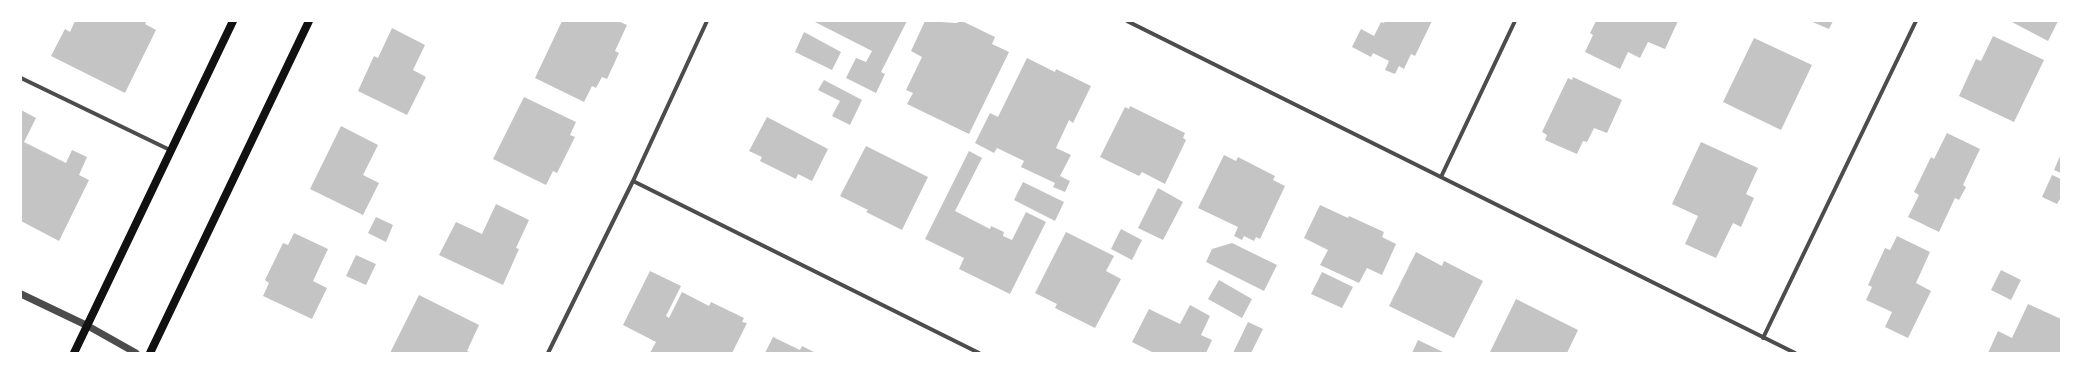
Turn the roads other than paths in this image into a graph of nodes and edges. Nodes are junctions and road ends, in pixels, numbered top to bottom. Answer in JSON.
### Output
{"nodes":[{"id":1,"x":233,"y":21,"type":"edge"},
{"id":2,"x":310,"y":21,"type":"edge"},
{"id":3,"x":707,"y":21,"type":"edge"},
{"id":4,"x":1127,"y":21,"type":"edge"},
{"id":5,"x":1515,"y":21,"type":"edge"},
{"id":6,"x":1916,"y":21,"type":"edge"},
{"id":7,"x":21,"y":78,"type":"edge"},
{"id":8,"x":170,"y":150,"type":"junction"},
{"id":9,"x":1441,"y":177,"type":"junction"},
{"id":10,"x":633,"y":181,"type":"junction"},
{"id":11,"x":21,"y":294,"type":"edge"},
{"id":12,"x":88,"y":326,"type":"junction"},
{"id":13,"x":1763,"y":338,"type":"junction"},
{"id":14,"x":74,"y":353,"type":"edge"},
{"id":15,"x":136,"y":353,"type":"edge"},
{"id":16,"x":150,"y":353,"type":"edge"},
{"id":17,"x":548,"y":353,"type":"edge"},
{"id":18,"x":979,"y":353,"type":"edge"},
{"id":19,"x":1795,"y":353,"type":"edge"}],
"edges":[{"from":1,"to":8,"type":"main road"},
{"from":2,"to":16,"type":"main road"},
{"from":3,"to":10,"type":"street"},
{"from":4,"to":9,"type":"street"},
{"from":5,"to":9,"type":"street"},
{"from":6,"to":13,"type":"street"},
{"from":7,"to":8,"type":"street"},
{"from":8,"to":12,"type":"main road"},
{"from":9,"to":13,"type":"street"},
{"from":10,"to":17,"type":"street"},
{"from":10,"to":18,"type":"street"},
{"from":11,"to":12,"type":"street"},
{"from":12,"to":14,"type":"main road"},
{"from":12,"to":15,"type":"street"},
{"from":13,"to":19,"type":"street"}]}
